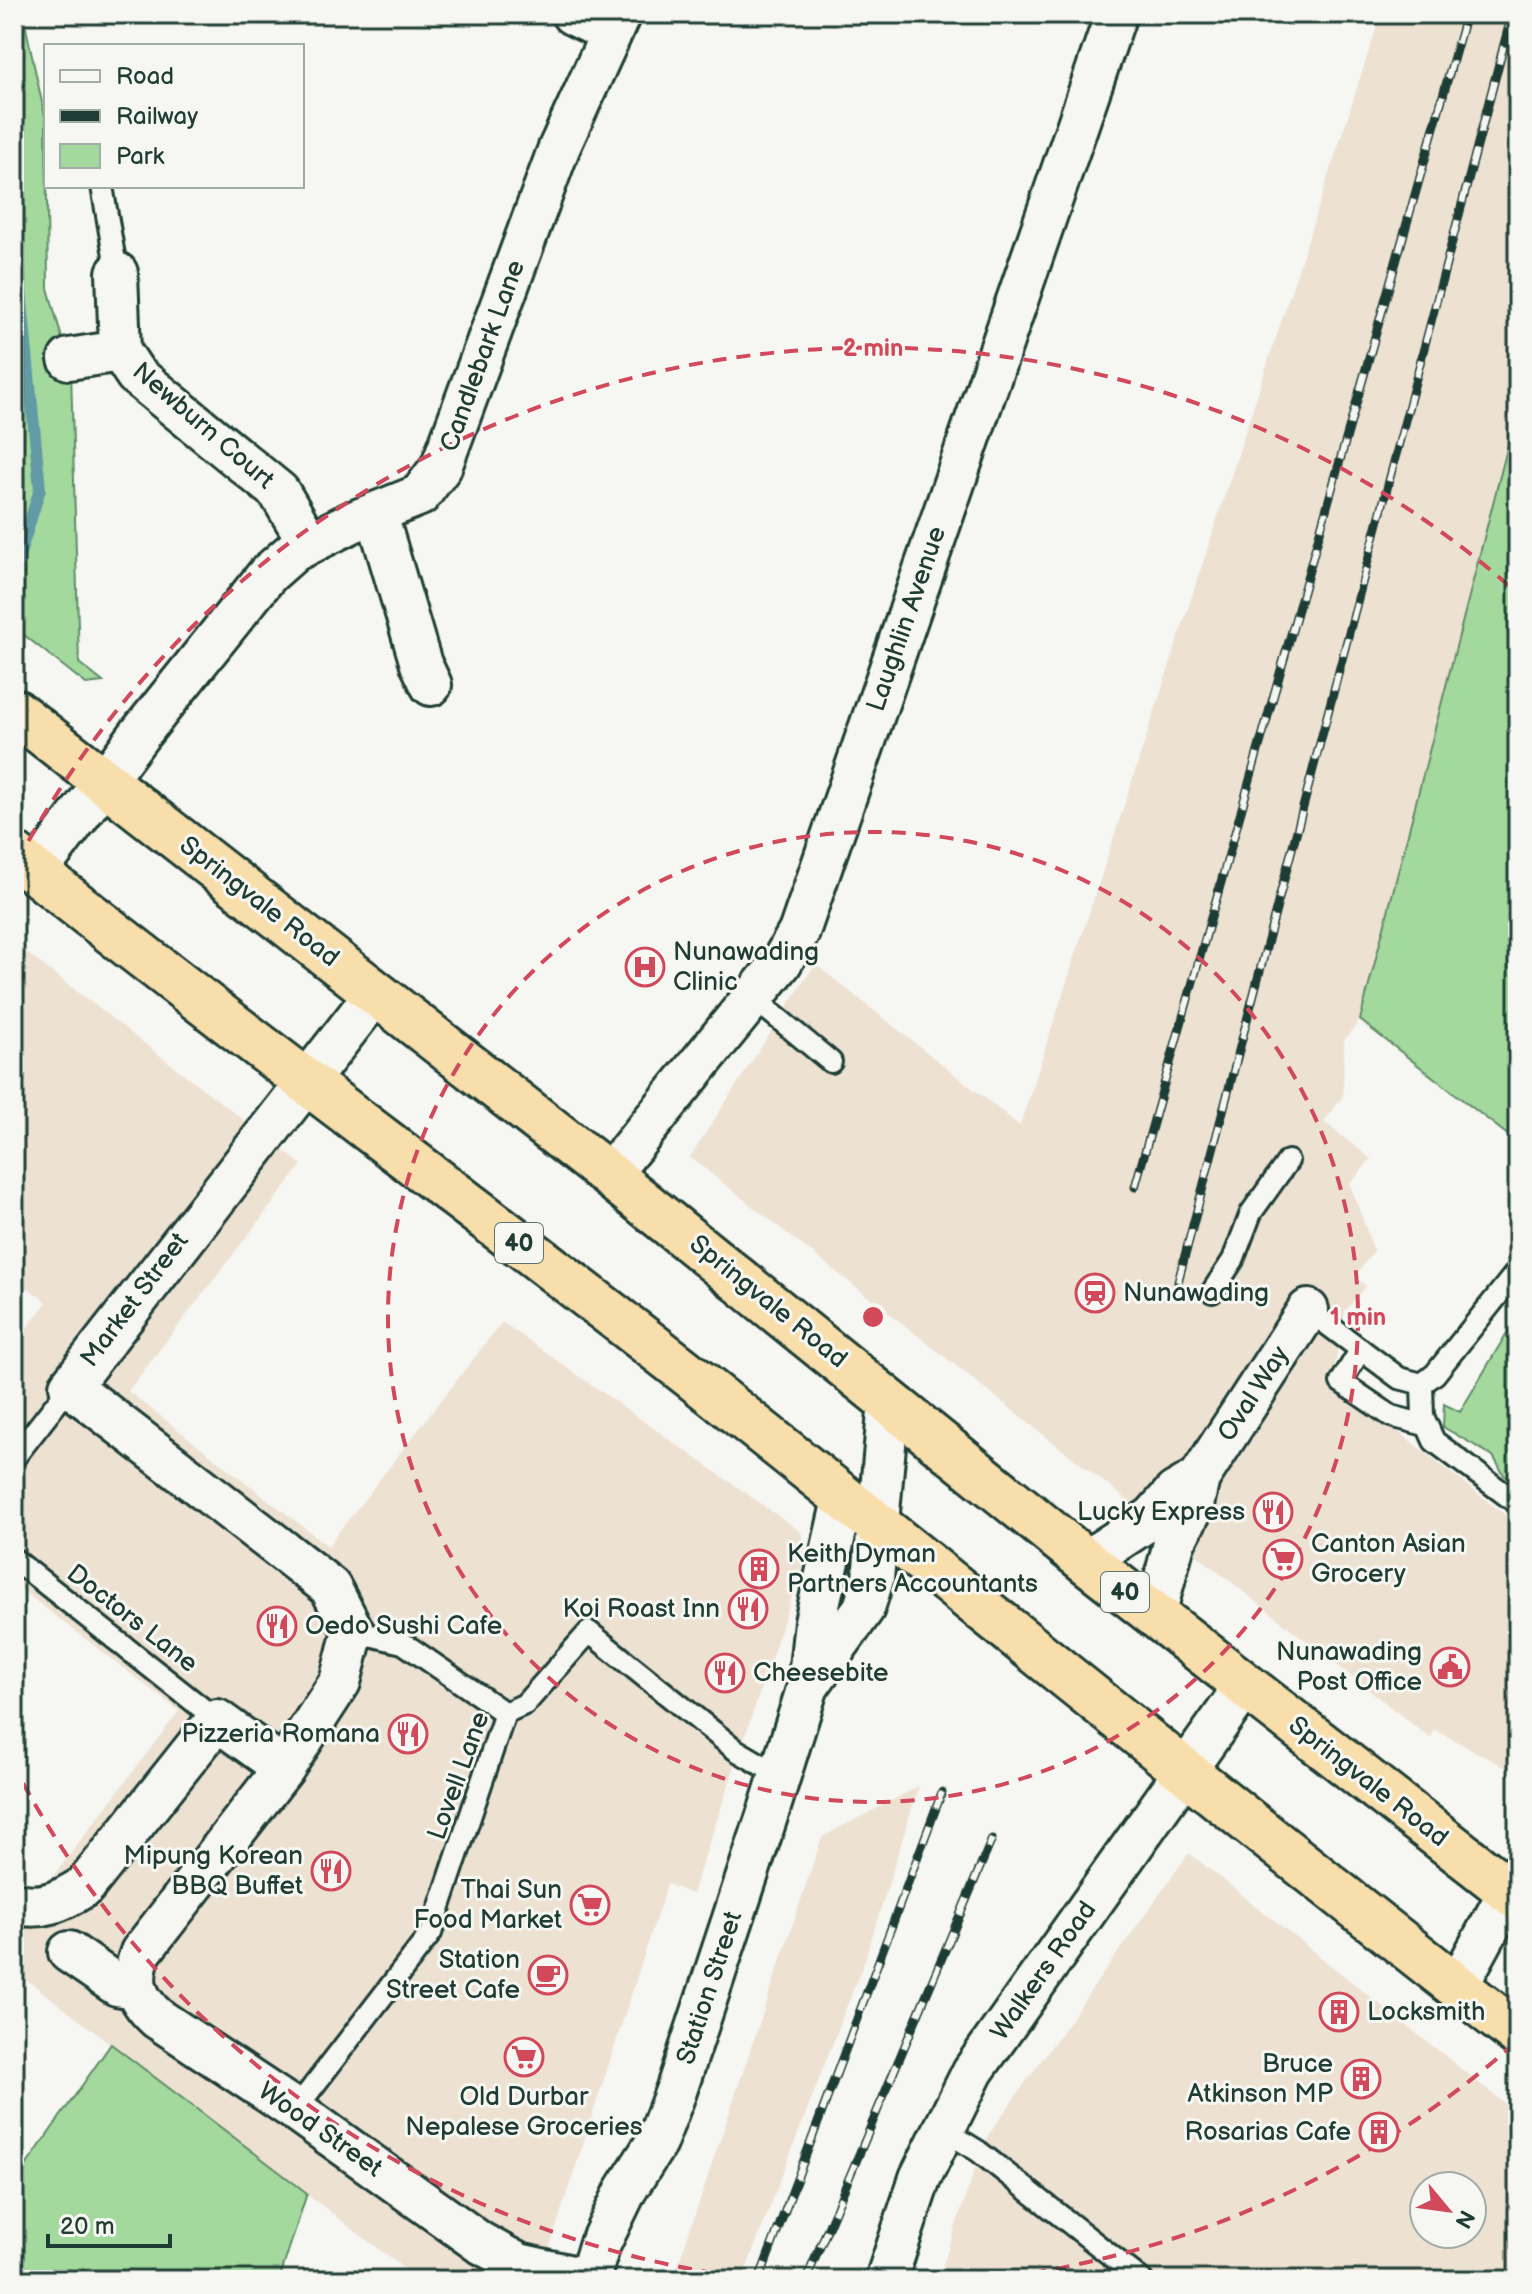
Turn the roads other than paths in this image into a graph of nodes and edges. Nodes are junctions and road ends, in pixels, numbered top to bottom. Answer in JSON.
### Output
{"nodes":[{"id":1,"x":572,"y":14,"type":"edge"},
{"id":2,"x":1116,"y":14,"type":"edge"},
{"id":3,"x":616,"y":23,"type":"edge"},
{"id":4,"x":102,"y":188,"type":"edge"},
{"id":5,"x":117,"y":273,"type":"joint"},
{"id":6,"x":120,"y":351,"type":"junction"},
{"id":7,"x":69,"y":359,"type":"dead end"},
{"id":8,"x":377,"y":515,"type":"junction"},
{"id":9,"x":309,"y":543,"type":"junction"},
{"id":10,"x":431,"y":685,"type":"dead end"},
{"id":11,"x":14,"y":711,"type":"edge"},
{"id":12,"x":105,"y":781,"type":"junction"},
{"id":13,"x":25,"y":864,"type":"edge"},
{"id":14,"x":375,"y":994,"type":"junction"},
{"id":15,"x":751,"y":996,"type":"junction"},
{"id":16,"x":831,"y":1062,"type":"dead end"},
{"id":17,"x":305,"y":1083,"type":"junction"},
{"id":18,"x":1288,"y":1161,"type":"dead end"},
{"id":19,"x":609,"y":1175,"type":"junction"},
{"id":20,"x":1518,"y":1270,"type":"edge"},
{"id":21,"x":1212,"y":1292,"type":"dead end"},
{"id":22,"x":1308,"y":1310,"type":"joint"},
{"id":23,"x":1361,"y":1349,"type":"junction"},
{"id":24,"x":1422,"y":1384,"type":"junction"},
{"id":25,"x":70,"y":1386,"type":"junction"},
{"id":26,"x":889,"y":1401,"type":"junction"},
{"id":27,"x":1425,"y":1425,"type":"junction"},
{"id":28,"x":14,"y":1458,"type":"edge"},
{"id":29,"x":1199,"y":1478,"type":"junction"},
{"id":30,"x":843,"y":1500,"type":"junction"},
{"id":31,"x":1518,"y":1504,"type":"edge"},
{"id":32,"x":879,"y":1529,"type":"junction"},
{"id":33,"x":14,"y":1559,"type":"edge"},
{"id":34,"x":1086,"y":1561,"type":"junction"},
{"id":35,"x":1155,"y":1615,"type":"junction"},
{"id":36,"x":353,"y":1631,"type":"junction"},
{"id":37,"x":1246,"y":1685,"type":"junction"},
{"id":38,"x":808,"y":1686,"type":"junction"},
{"id":39,"x":505,"y":1713,"type":"junction"},
{"id":40,"x":217,"y":1720,"type":"junction"},
{"id":41,"x":284,"y":1768,"type":"junction"},
{"id":42,"x":1184,"y":1772,"type":"junction"},
{"id":43,"x":779,"y":1775,"type":"junction"},
{"id":44,"x":1515,"y":1888,"type":"edge"},
{"id":45,"x":14,"y":1903,"type":"edge"},
{"id":46,"x":69,"y":1952,"type":"dead end"},
{"id":47,"x":1457,"y":1987,"type":"junction"},
{"id":48,"x":134,"y":1988,"type":"junction"},
{"id":49,"x":1518,"y":2034,"type":"edge"},
{"id":50,"x":295,"y":2110,"type":"junction"},
{"id":51,"x":942,"y":2129,"type":"junction"},
{"id":52,"x":589,"y":2280,"type":"edge"},
{"id":53,"x":886,"y":2280,"type":"edge"},
{"id":54,"x":1142,"y":2280,"type":"edge"}],
"edges":[{"from":1,"to":3,"type":"street"},
{"from":2,"to":15,"type":"street","name":"Laughlin Avenue"},
{"from":3,"to":8,"type":"street","name":"Candlebark Lane"},
{"from":4,"to":5,"type":"lane","name":"Newburn Court"},
{"from":5,"to":6,"type":"street","name":"Newburn Court"},
{"from":6,"to":7,"type":"street","name":"Newburn Court"},
{"from":6,"to":9,"type":"street","name":"Newburn Court"},
{"from":8,"to":9,"type":"street","name":"Candlebark Lane"},
{"from":8,"to":10,"type":"street"},
{"from":9,"to":12,"type":"street","name":"Candlebark Lane"},
{"from":11,"to":12,"type":"highway","name":"Springvale Road","number":"40"},
{"from":12,"to":13,"type":"street","name":"Candlebark Lane"},
{"from":12,"to":14,"type":"highway","name":"Springvale Road","number":"40"},
{"from":13,"to":17,"type":"highway","number":"40"},
{"from":14,"to":17,"type":"street","name":"Market Street"},
{"from":14,"to":19,"type":"highway","name":"Springvale Road","number":"40"},
{"from":15,"to":16,"type":"lane"},
{"from":15,"to":19,"type":"street","name":"Laughlin Avenue"},
{"from":17,"to":25,"type":"street","name":"Market Street"},
{"from":17,"to":30,"type":"highway","number":"40"},
{"from":18,"to":21,"type":"lane"},
{"from":19,"to":26,"type":"highway","name":"Springvale Road","number":"40"},
{"from":20,"to":24,"type":"lane"},
{"from":22,"to":23,"type":"lane"},
{"from":22,"to":29,"type":"street","name":"Oval Way"},
{"from":23,"to":24,"type":"lane"},
{"from":23,"to":27,"type":"lane"},
{"from":24,"to":27,"type":"lane"},
{"from":25,"to":28,"type":"lane"},
{"from":25,"to":36,"type":"street","name":"Market Street"},
{"from":26,"to":32,"type":"street","name":"Station Street"},
{"from":26,"to":34,"type":"highway","name":"Springvale Road","number":"40"},
{"from":27,"to":31,"type":"lane"},
{"from":29,"to":34,"type":"street","name":"Oval Way"},
{"from":29,"to":35,"type":"street","name":"Oval Way"},
{"from":30,"to":32,"type":"highway","number":"40"},
{"from":30,"to":38,"type":"street","name":"Station Street"},
{"from":32,"to":38,"type":"street","name":"Station Street"},
{"from":32,"to":42,"type":"highway","number":"40"},
{"from":33,"to":40,"type":"lane","name":"Doctors Lane"},
{"from":34,"to":35,"type":"highway","name":"Springvale Road","number":"40"},
{"from":35,"to":37,"type":"highway","name":"Springvale Road","number":"40"},
{"from":36,"to":39,"type":"lane"},
{"from":36,"to":41,"type":"street"},
{"from":37,"to":42,"type":"street","name":"Walkers Road"},
{"from":37,"to":44,"type":"highway","name":"Springvale Road","number":"40"},
{"from":38,"to":43,"type":"street","name":"Station Street"},
{"from":39,"to":43,"type":"lane","name":"Lovell Lane"},
{"from":39,"to":50,"type":"lane","name":"Lovell Lane"},
{"from":40,"to":41,"type":"street"},
{"from":40,"to":45,"type":"street"},
{"from":41,"to":48,"type":"street"},
{"from":42,"to":47,"type":"highway","number":"40"},
{"from":42,"to":51,"type":"street","name":"Walkers Road"},
{"from":43,"to":52,"type":"street","name":"Station Street"},
{"from":44,"to":47,"type":"street"},
{"from":46,"to":48,"type":"street","name":"Wood Street"},
{"from":47,"to":49,"type":"highway","number":"40"},
{"from":48,"to":50,"type":"street","name":"Wood Street"},
{"from":50,"to":52,"type":"street","name":"Wood Street"},
{"from":51,"to":53,"type":"street","name":"Walkers Road"},
{"from":51,"to":54,"type":"lane"}]}
